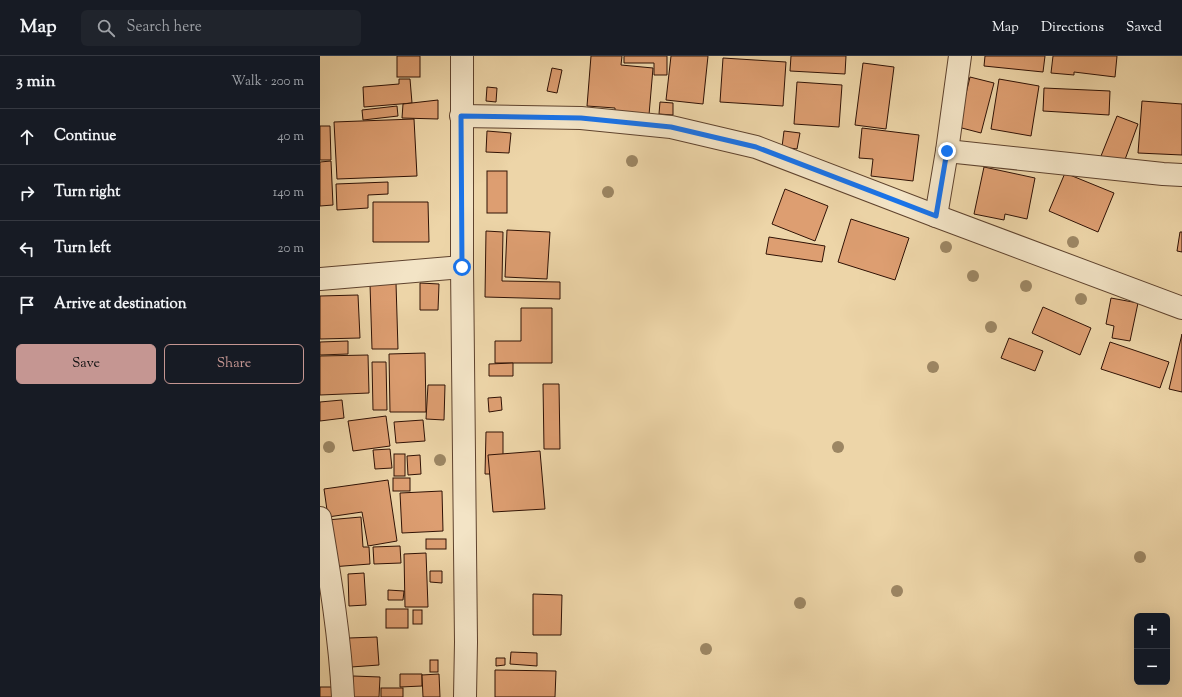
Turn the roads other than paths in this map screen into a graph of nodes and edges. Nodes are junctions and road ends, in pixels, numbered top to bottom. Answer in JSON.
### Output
{"nodes":[{"id":1,"x":462,"y":56,"type":"edge"},
{"id":2,"x":960,"y":56,"type":"edge"},
{"id":3,"x":461,"y":116,"type":"junction"},
{"id":4,"x":947,"y":151,"type":"junction"},
{"id":5,"x":1182,"y":175,"type":"edge"},
{"id":6,"x":936,"y":216,"type":"junction"},
{"id":7,"x":462,"y":267,"type":"junction"},
{"id":8,"x":320,"y":279,"type":"edge"},
{"id":9,"x":1182,"y":308,"type":"edge"},
{"id":10,"x":320,"y":518,"type":"edge"},
{"id":11,"x":343,"y":697,"type":"edge"},
{"id":12,"x":464,"y":697,"type":"edge"}],
"edges":[{"from":1,"to":3,"type":"street"},
{"from":2,"to":4,"type":"street"},
{"from":3,"to":6,"type":"street"},
{"from":3,"to":7,"type":"street"},
{"from":4,"to":5,"type":"street"},
{"from":4,"to":6,"type":"street"},
{"from":6,"to":9,"type":"street"},
{"from":7,"to":8,"type":"street"},
{"from":7,"to":12,"type":"street"},
{"from":10,"to":11,"type":"street"}]}
